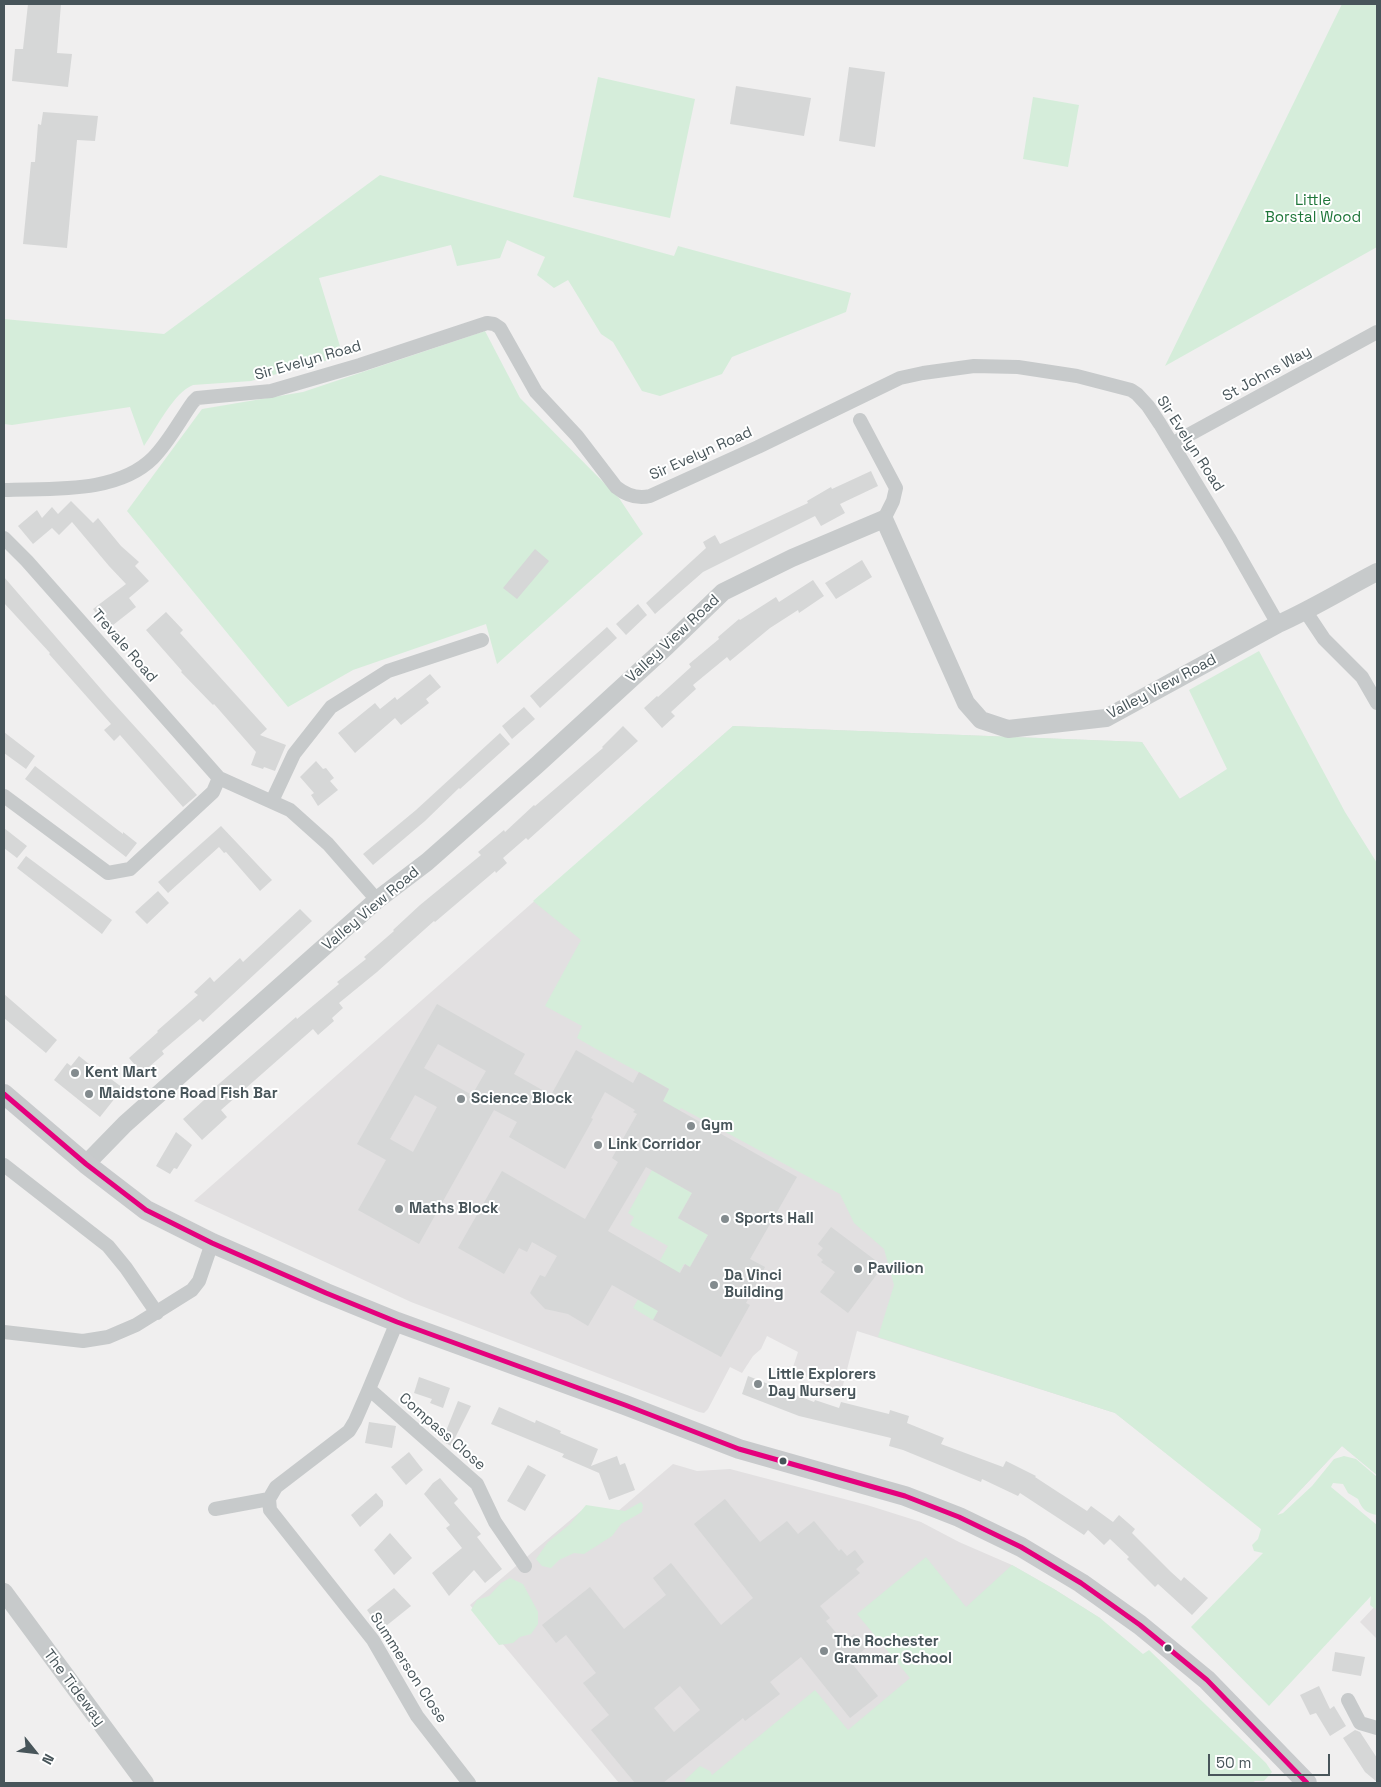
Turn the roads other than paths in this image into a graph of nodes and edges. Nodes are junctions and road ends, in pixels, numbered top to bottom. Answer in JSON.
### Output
{"nodes":[{"id":1,"x":1377,"y":332,"type":"edge"},
{"id":2,"x":860,"y":420,"type":"dead end"},
{"id":3,"x":1172,"y":444,"type":"junction"},
{"id":4,"x":4,"y":490,"type":"edge"},
{"id":5,"x":884,"y":519,"type":"junction"},
{"id":6,"x":4,"y":538,"type":"edge"},
{"id":7,"x":1377,"y":572,"type":"edge"},
{"id":8,"x":1306,"y":612,"type":"junction"},
{"id":9,"x":1278,"y":624,"type":"junction"},
{"id":10,"x":482,"y":640,"type":"dead end"},
{"id":11,"x":1377,"y":703,"type":"edge"},
{"id":12,"x":219,"y":778,"type":"junction"},
{"id":13,"x":4,"y":796,"type":"edge"},
{"id":14,"x":272,"y":800,"type":"junction"},
{"id":15,"x":378,"y":900,"type":"junction"},
{"id":16,"x":4,"y":1094,"type":"edge"},
{"id":17,"x":86,"y":1164,"type":"junction"},
{"id":18,"x":4,"y":1165,"type":"edge"},
{"id":19,"x":212,"y":1243,"type":"junction"},
{"id":20,"x":157,"y":1313,"type":"junction"},
{"id":21,"x":397,"y":1322,"type":"junction"},
{"id":22,"x":4,"y":1332,"type":"edge"},
{"id":23,"x":369,"y":1389,"type":"junction"},
{"id":24,"x":269,"y":1499,"type":"junction"},
{"id":25,"x":215,"y":1509,"type":"dead end"},
{"id":26,"x":525,"y":1566,"type":"dead end"},
{"id":27,"x":4,"y":1592,"type":"edge"},
{"id":28,"x":1348,"y":1700,"type":"dead end"},
{"id":29,"x":1377,"y":1728,"type":"edge"},
{"id":30,"x":145,"y":1783,"type":"edge"},
{"id":31,"x":469,"y":1783,"type":"edge"},
{"id":32,"x":1307,"y":1783,"type":"edge"}],
"edges":[{"from":1,"to":3,"type":"street","name":"St Johns Way"},
{"from":2,"to":5,"type":"street"},
{"from":3,"to":4,"type":"street","name":"Sir Evelyn Road"},
{"from":3,"to":9,"type":"street","name":"Sir Evelyn Road"},
{"from":5,"to":9,"type":"street","name":"Valley View Road"},
{"from":5,"to":15,"type":"street","name":"Valley View Road"},
{"from":6,"to":12,"type":"street","name":"Trevale Road"},
{"from":7,"to":8,"type":"street","name":"Valley View Road"},
{"from":8,"to":9,"type":"street","name":"Valley View Road"},
{"from":8,"to":11,"type":"street"},
{"from":10,"to":14,"type":"street"},
{"from":12,"to":13,"type":"street"},
{"from":12,"to":14,"type":"street","name":"Trevale Road"},
{"from":14,"to":15,"type":"street","name":"Trevale Road"},
{"from":15,"to":17,"type":"street","name":"Valley View Road"},
{"from":16,"to":17,"type":"main road"},
{"from":17,"to":19,"type":"main road"},
{"from":18,"to":20,"type":"street"},
{"from":19,"to":20,"type":"street"},
{"from":19,"to":21,"type":"main road"},
{"from":20,"to":22,"type":"street"},
{"from":21,"to":23,"type":"street"},
{"from":21,"to":32,"type":"main road"},
{"from":23,"to":24,"type":"street"},
{"from":23,"to":26,"type":"street","name":"Compass Close"},
{"from":24,"to":25,"type":"street"},
{"from":24,"to":31,"type":"street","name":"Summerson Close"},
{"from":27,"to":30,"type":"street","name":"The Tideway"},
{"from":28,"to":29,"type":"street"}]}
